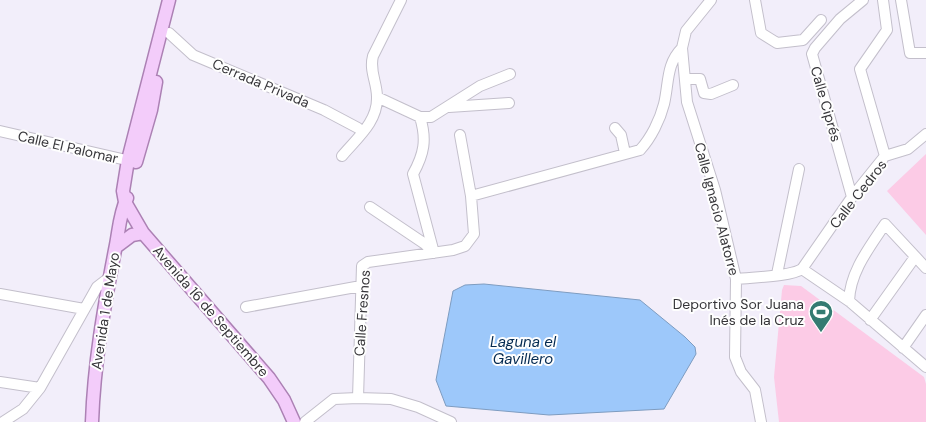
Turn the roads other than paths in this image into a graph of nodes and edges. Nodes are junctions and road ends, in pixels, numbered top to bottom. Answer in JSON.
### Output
{"nodes":[{"id":1,"x":169,"y":0,"type":"edge"},
{"id":2,"x":177,"y":0,"type":"edge"},
{"id":3,"x":401,"y":0,"type":"edge"},
{"id":4,"x":711,"y":0,"type":"edge"},
{"id":5,"x":755,"y":0,"type":"edge"},
{"id":6,"x":863,"y":0,"type":"edge"},
{"id":7,"x":883,"y":0,"type":"edge"},
{"id":8,"x":901,"y":0,"type":"edge"},
{"id":9,"x":821,"y":20,"type":"dead end"},
{"id":10,"x":169,"y":33,"type":"junction"},
{"id":11,"x":682,"y":48,"type":"junction"},
{"id":12,"x":926,"y":53,"type":"edge"},
{"id":13,"x":510,"y":74,"type":"dead end"},
{"id":14,"x":685,"y":79,"type":"junction"},
{"id":15,"x":733,"y":85,"type":"dead end"},
{"id":16,"x":377,"y":97,"type":"junction"},
{"id":17,"x":509,"y":103,"type":"dead end"},
{"id":18,"x":449,"y":107,"type":"junction"},
{"id":19,"x":420,"y":118,"type":"junction"},
{"id":20,"x":358,"y":128,"type":"dead end"},
{"id":21,"x":615,"y":128,"type":"dead end"},
{"id":22,"x":0,"y":131,"type":"edge"},
{"id":23,"x":926,"y":134,"type":"edge"},
{"id":24,"x":460,"y":135,"type":"dead end"},
{"id":25,"x":625,"y":153,"type":"junction"},
{"id":26,"x":342,"y":156,"type":"dead end"},
{"id":27,"x":885,"y":156,"type":"junction"},
{"id":28,"x":132,"y":161,"type":"junction"},
{"id":29,"x":799,"y":170,"type":"dead end"},
{"id":30,"x":471,"y":196,"type":"junction"},
{"id":31,"x":852,"y":197,"type":"junction"},
{"id":32,"x":125,"y":202,"type":"junction"},
{"id":33,"x":370,"y":207,"type":"dead end"},
{"id":34,"x":118,"y":228,"type":"junction"},
{"id":35,"x":140,"y":228,"type":"junction"},
{"id":36,"x":116,"y":248,"type":"junction"},
{"id":37,"x":434,"y":253,"type":"junction"},
{"id":38,"x":915,"y":257,"type":"junction"},
{"id":39,"x":926,"y":268,"type":"edge"},
{"id":40,"x":802,"y":269,"type":"junction"},
{"id":41,"x":777,"y":274,"type":"junction"},
{"id":42,"x":110,"y":277,"type":"junction"},
{"id":43,"x":736,"y":279,"type":"junction"},
{"id":44,"x":361,"y":286,"type":"junction"},
{"id":45,"x":0,"y":294,"type":"edge"},
{"id":46,"x":850,"y":301,"type":"junction"},
{"id":47,"x":246,"y":307,"type":"dead end"},
{"id":48,"x":84,"y":309,"type":"junction"},
{"id":49,"x":926,"y":315,"type":"edge"},
{"id":50,"x":870,"y":320,"type":"junction"},
{"id":51,"x":903,"y":348,"type":"junction"},
{"id":52,"x":926,"y":367,"type":"edge"},
{"id":53,"x":0,"y":382,"type":"edge"},
{"id":54,"x":40,"y":388,"type":"junction"},
{"id":55,"x":358,"y":398,"type":"junction"},
{"id":56,"x":3,"y":422,"type":"edge"},
{"id":57,"x":92,"y":422,"type":"edge"},
{"id":58,"x":294,"y":422,"type":"edge"},
{"id":59,"x":304,"y":422,"type":"edge"},
{"id":60,"x":448,"y":422,"type":"edge"},
{"id":61,"x":761,"y":422,"type":"edge"}],
"edges":[{"from":1,"to":28,"type":"main road","name":"Avenida 1 de Mayo"},
{"from":2,"to":10,"type":"main road","name":"Avenida 1 de Mayo"},
{"from":3,"to":16,"type":"street"},
{"from":4,"to":11,"type":"street","name":"Calle Ignacio Alatorre"},
{"from":5,"to":9,"type":"street"},
{"from":6,"to":31,"type":"street","name":"Calle Ciprés"},
{"from":7,"to":27,"type":"street"},
{"from":8,"to":12,"type":"street"},
{"from":10,"to":20,"type":"street","name":"Cerrada Privada"},
{"from":10,"to":28,"type":"main road","name":"Avenida 1 de Mayo"},
{"from":11,"to":14,"type":"street","name":"Calle Ignacio Alatorre"},
{"from":11,"to":25,"type":"street"},
{"from":13,"to":18,"type":"street"},
{"from":14,"to":15,"type":"street"},
{"from":14,"to":43,"type":"street","name":"Calle Ignacio Alatorre"},
{"from":16,"to":19,"type":"street"},
{"from":16,"to":26,"type":"street"},
{"from":17,"to":18,"type":"street"},
{"from":18,"to":19,"type":"street"},
{"from":19,"to":37,"type":"street"},
{"from":21,"to":25,"type":"street"},
{"from":22,"to":28,"type":"street","name":"Calle El Palomar"},
{"from":23,"to":27,"type":"street","name":"Calle Cedros"},
{"from":24,"to":30,"type":"street","name":"Calle Fresnos"},
{"from":25,"to":30,"type":"street"},
{"from":27,"to":31,"type":"street","name":"Calle Cedros"},
{"from":28,"to":32,"type":"main road","name":"Avenida 1 de Mayo"},
{"from":29,"to":41,"type":"street"},
{"from":30,"to":37,"type":"street","name":"Calle Fresnos"},
{"from":31,"to":40,"type":"street","name":"Calle Cedros"},
{"from":32,"to":34,"type":"main road","name":"Avenida 1 de Mayo"},
{"from":32,"to":35,"type":"main road","name":"Avenida 16 de Septiembre"},
{"from":33,"to":37,"type":"street"},
{"from":34,"to":35,"type":"main road"},
{"from":34,"to":36,"type":"main road","name":"Avenida 1 de Mayo"},
{"from":35,"to":36,"type":"main road"},
{"from":35,"to":58,"type":"main road","name":"Avenida 16 de Septiembre"},
{"from":36,"to":42,"type":"main road","name":"Avenida 1 de Mayo"},
{"from":37,"to":44,"type":"street","name":"Calle Fresnos"},
{"from":38,"to":39,"type":"street"},
{"from":38,"to":46,"type":"street"},
{"from":38,"to":50,"type":"street"},
{"from":40,"to":41,"type":"street"},
{"from":40,"to":46,"type":"street"},
{"from":41,"to":43,"type":"street"},
{"from":42,"to":48,"type":"street"},
{"from":42,"to":57,"type":"main road","name":"Avenida 1 de Mayo"},
{"from":43,"to":61,"type":"street","name":"Calle Ignacio Alatorre"},
{"from":44,"to":47,"type":"street"},
{"from":44,"to":55,"type":"street","name":"Calle Fresnos"},
{"from":45,"to":48,"type":"street"},
{"from":46,"to":50,"type":"street"},
{"from":48,"to":54,"type":"street"},
{"from":49,"to":51,"type":"street"},
{"from":50,"to":51,"type":"street"},
{"from":51,"to":52,"type":"street"},
{"from":53,"to":54,"type":"street"},
{"from":54,"to":56,"type":"street"},
{"from":55,"to":59,"type":"street"},
{"from":55,"to":60,"type":"street"}]}
